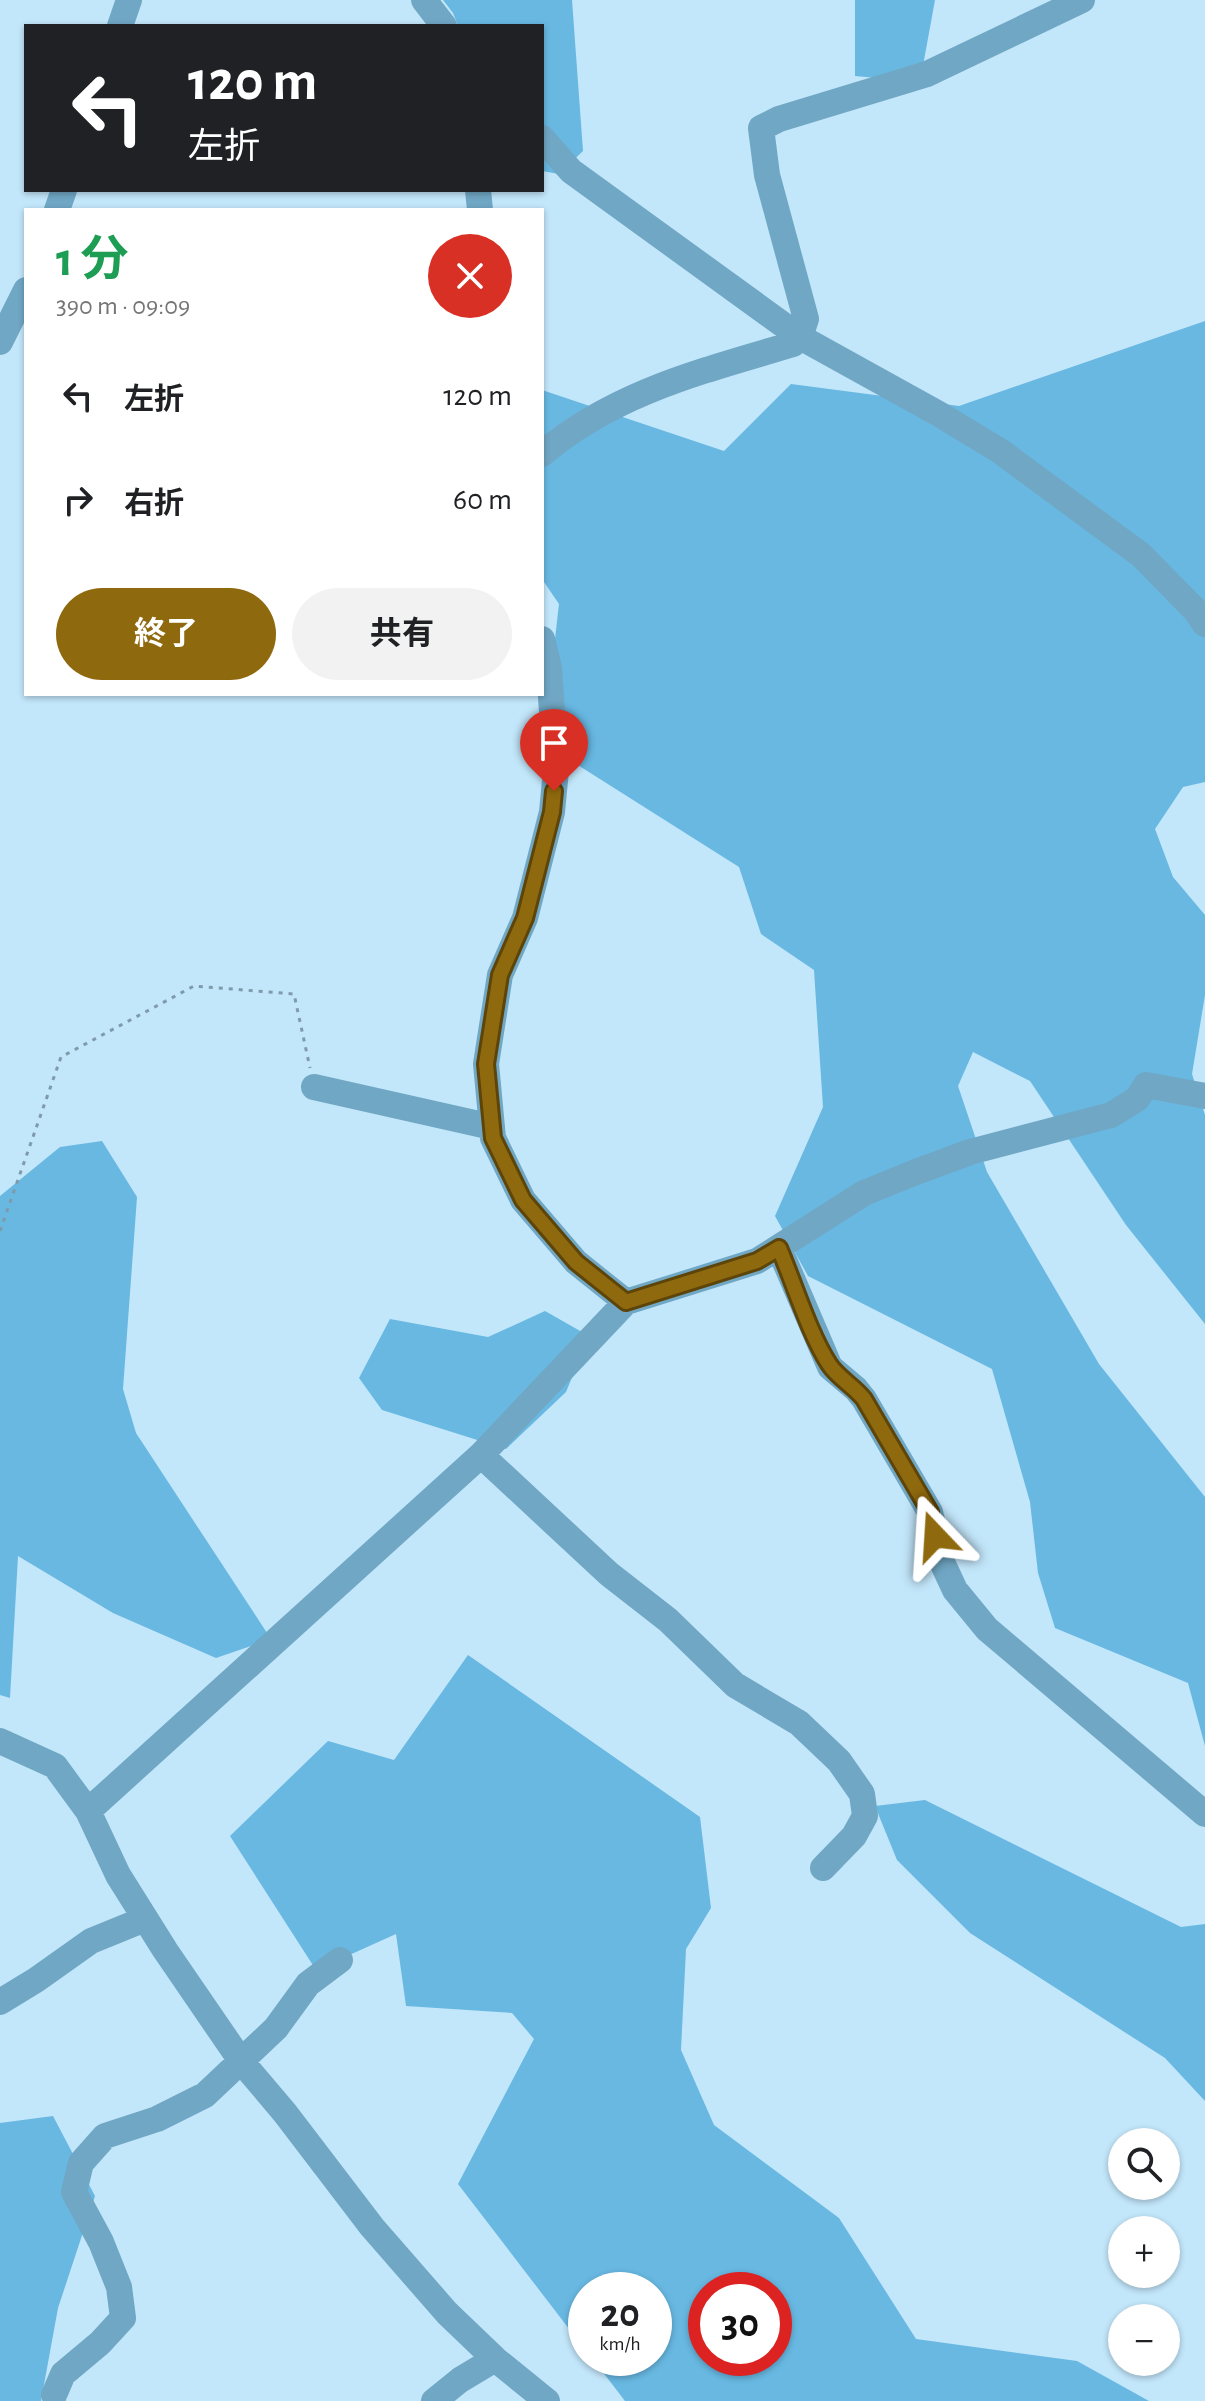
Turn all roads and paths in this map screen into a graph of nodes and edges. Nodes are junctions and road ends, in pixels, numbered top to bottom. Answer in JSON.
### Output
{"nodes":[{"id":1,"x":129,"y":0,"type":"edge"},
{"id":2,"x":424,"y":0,"type":"edge"},
{"id":3,"x":1082,"y":0,"type":"edge"},
{"id":4,"x":121,"y":24,"type":"edge"},
{"id":5,"x":442,"y":24,"type":"edge"},
{"id":6,"x":544,"y":140,"type":"edge"},
{"id":7,"x":24,"y":300,"type":"edge"},
{"id":8,"x":800,"y":337,"type":"junction"},
{"id":9,"x":0,"y":342,"type":"edge"},
{"id":10,"x":544,"y":452,"type":"edge"},
{"id":11,"x":1205,"y":624,"type":"edge"},
{"id":12,"x":544,"y":647,"type":"edge"},
{"id":13,"x":314,"y":1087,"type":"joint"},
{"id":14,"x":1205,"y":1096,"type":"edge"},
{"id":15,"x":492,"y":1127,"type":"junction"},
{"id":16,"x":0,"y":1231,"type":"edge"},
{"id":17,"x":779,"y":1248,"type":"junction"},
{"id":18,"x":626,"y":1302,"type":"junction"},
{"id":19,"x":481,"y":1455,"type":"junction"},
{"id":20,"x":0,"y":1741,"type":"edge"},
{"id":21,"x":88,"y":1811,"type":"junction"},
{"id":22,"x":1205,"y":1814,"type":"edge"},
{"id":23,"x":823,"y":1868,"type":"dead end"},
{"id":24,"x":145,"y":1919,"type":"junction"},
{"id":25,"x":340,"y":1960,"type":"dead end"},
{"id":26,"x":0,"y":2002,"type":"edge"},
{"id":27,"x":241,"y":2061,"type":"junction"},
{"id":28,"x":495,"y":2359,"type":"junction"},
{"id":29,"x":54,"y":2395,"type":"dead end"},
{"id":30,"x":434,"y":2401,"type":"edge"},
{"id":31,"x":547,"y":2401,"type":"edge"}],
"edges":[{"from":1,"to":4,"type":"street"},
{"from":2,"to":5,"type":"street"},
{"from":3,"to":8,"type":"street"},
{"from":6,"to":8,"type":"street"},
{"from":7,"to":9,"type":"street"},
{"from":8,"to":10,"type":"street"},
{"from":8,"to":11,"type":"street"},
{"from":12,"to":15,"type":"street"},
{"from":13,"to":15,"type":"street"},
{"from":13,"to":16,"type":"path"},
{"from":14,"to":17,"type":"street"},
{"from":15,"to":18,"type":"street"},
{"from":17,"to":18,"type":"street"},
{"from":17,"to":22,"type":"street"},
{"from":18,"to":19,"type":"street"},
{"from":19,"to":21,"type":"street"},
{"from":19,"to":23,"type":"street"},
{"from":20,"to":21,"type":"street"},
{"from":21,"to":24,"type":"street"},
{"from":24,"to":26,"type":"street"},
{"from":24,"to":27,"type":"street"},
{"from":25,"to":27,"type":"street"},
{"from":27,"to":28,"type":"street"},
{"from":27,"to":29,"type":"street"},
{"from":28,"to":30,"type":"street"},
{"from":28,"to":31,"type":"street"}]}
